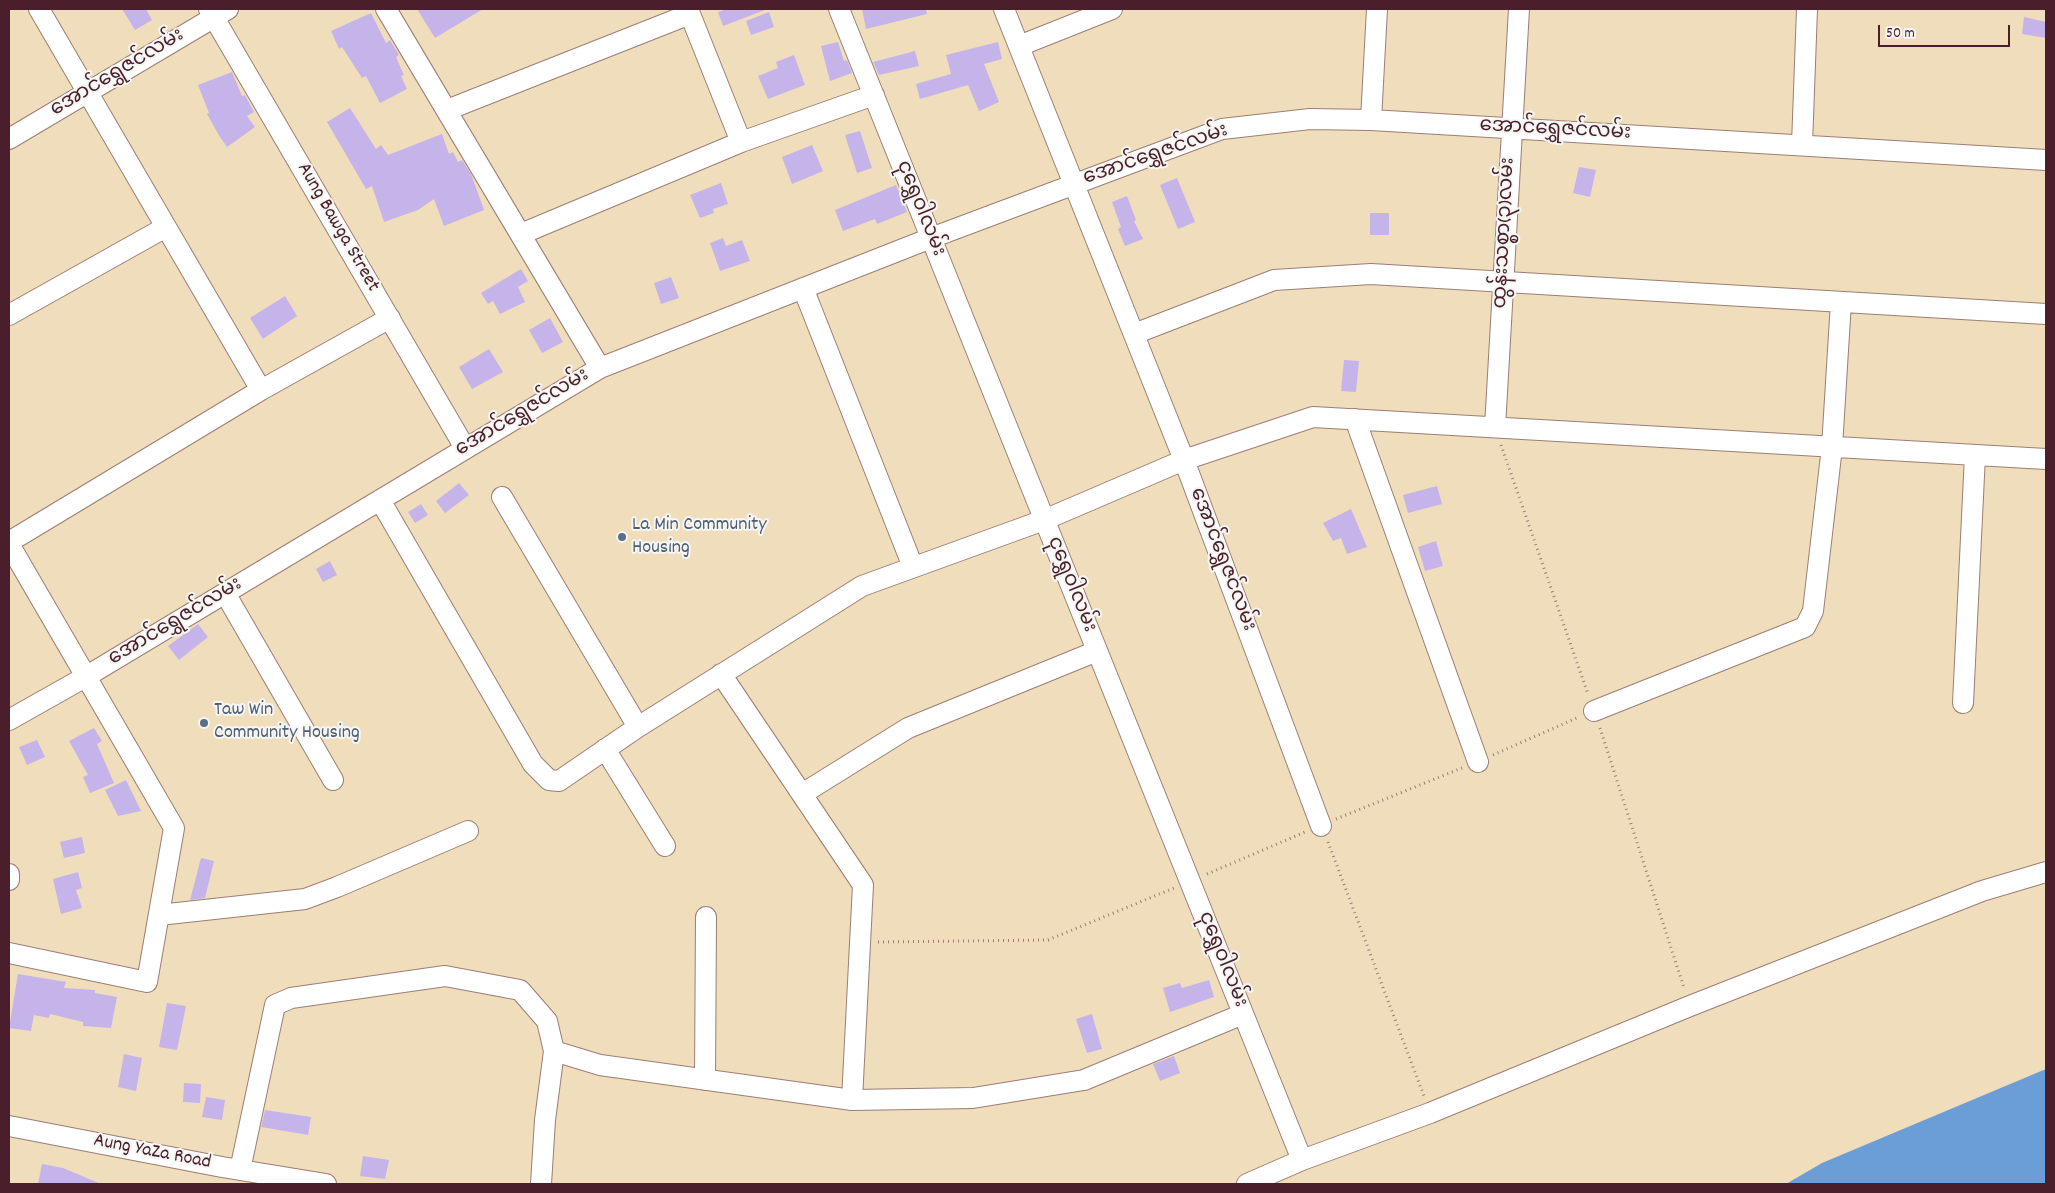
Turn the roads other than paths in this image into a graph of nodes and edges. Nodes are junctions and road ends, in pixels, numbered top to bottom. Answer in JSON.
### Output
{"nodes":[{"id":1,"x":39,"y":9,"type":"edge"},
{"id":2,"x":386,"y":9,"type":"edge"},
{"id":3,"x":839,"y":9,"type":"edge"},
{"id":4,"x":1004,"y":9,"type":"edge"},
{"id":5,"x":1112,"y":9,"type":"edge"},
{"id":6,"x":1377,"y":9,"type":"edge"},
{"id":7,"x":1519,"y":9,"type":"edge"},
{"id":8,"x":1807,"y":9,"type":"edge"},
{"id":9,"x":217,"y":11,"type":"edge"},
{"id":10,"x":689,"y":11,"type":"edge"},
{"id":11,"x":1019,"y":46,"type":"junction"},
{"id":12,"x":88,"y":92,"type":"junction"},
{"id":13,"x":874,"y":95,"type":"junction"},
{"id":14,"x":447,"y":110,"type":"junction"},
{"id":15,"x":1370,"y":120,"type":"junction"},
{"id":16,"x":1512,"y":128,"type":"junction"},
{"id":17,"x":9,"y":139,"type":"edge"},
{"id":18,"x":742,"y":142,"type":"junction"},
{"id":19,"x":1802,"y":146,"type":"junction"},
{"id":20,"x":2046,"y":160,"type":"edge"},
{"id":21,"x":1074,"y":184,"type":"junction"},
{"id":22,"x":166,"y":227,"type":"junction"},
{"id":23,"x":521,"y":234,"type":"junction"},
{"id":24,"x":931,"y":238,"type":"junction"},
{"id":25,"x":1503,"y":282,"type":"junction"},
{"id":26,"x":803,"y":288,"type":"junction"},
{"id":27,"x":1841,"y":302,"type":"junction"},
{"id":28,"x":2046,"y":314,"type":"edge"},
{"id":29,"x":9,"y":315,"type":"edge"},
{"id":30,"x":390,"y":318,"type":"junction"},
{"id":31,"x":1134,"y":334,"type":"junction"},
{"id":32,"x":600,"y":368,"type":"junction"},
{"id":33,"x":261,"y":390,"type":"junction"},
{"id":34,"x":1355,"y":419,"type":"junction"},
{"id":35,"x":1495,"y":428,"type":"junction"},
{"id":36,"x":1832,"y":447,"type":"junction"},
{"id":37,"x":465,"y":448,"type":"junction"},
{"id":38,"x":1975,"y":455,"type":"junction"},
{"id":39,"x":2046,"y":459,"type":"edge"},
{"id":40,"x":1184,"y":460,"type":"junction"},
{"id":41,"x":502,"y":497,"type":"dead end"},
{"id":42,"x":380,"y":500,"type":"junction"},
{"id":43,"x":1044,"y":520,"type":"junction"},
{"id":44,"x":9,"y":543,"type":"edge"},
{"id":45,"x":913,"y":567,"type":"junction"},
{"id":46,"x":225,"y":593,"type":"junction"},
{"id":47,"x":1097,"y":651,"type":"junction"},
{"id":48,"x":721,"y":674,"type":"junction"},
{"id":49,"x":87,"y":676,"type":"junction"},
{"id":50,"x":1963,"y":703,"type":"dead end"},
{"id":51,"x":1594,"y":711,"type":"road end"},
{"id":52,"x":9,"y":720,"type":"edge"},
{"id":53,"x":638,"y":727,"type":"junction"},
{"id":54,"x":604,"y":750,"type":"junction"},
{"id":55,"x":1478,"y":762,"type":"road end"},
{"id":56,"x":333,"y":780,"type":"dead end"},
{"id":57,"x":802,"y":794,"type":"junction"},
{"id":58,"x":1321,"y":826,"type":"road end"},
{"id":59,"x":468,"y":831,"type":"dead end"},
{"id":60,"x":664,"y":846,"type":"dead end"},
{"id":61,"x":2046,"y":872,"type":"edge"},
{"id":62,"x":9,"y":874,"type":"edge"},
{"id":63,"x":9,"y":880,"type":"edge"},
{"id":64,"x":159,"y":915,"type":"junction"},
{"id":65,"x":706,"y":917,"type":"dead end"},
{"id":66,"x":9,"y":953,"type":"edge"},
{"id":67,"x":1243,"y":1014,"type":"junction"},
{"id":68,"x":554,"y":1051,"type":"junction"},
{"id":69,"x":705,"y":1080,"type":"junction"},
{"id":70,"x":852,"y":1100,"type":"junction"},
{"id":71,"x":9,"y":1126,"type":"edge"},
{"id":72,"x":1302,"y":1160,"type":"junction"},
{"id":73,"x":240,"y":1170,"type":"junction"},
{"id":74,"x":326,"y":1184,"type":"edge"},
{"id":75,"x":541,"y":1184,"type":"edge"},
{"id":76,"x":1247,"y":1184,"type":"edge"}],
"edges":[{"from":1,"to":12,"type":"street"},
{"from":2,"to":14,"type":"street"},
{"from":3,"to":13,"type":"street","name":"ငုရွှေဝါလမ်း"},
{"from":4,"to":11,"type":"street","name":"အောင်ရွှေဇင်လမ်း"},
{"from":5,"to":11,"type":"street"},
{"from":6,"to":15,"type":"street"},
{"from":7,"to":16,"type":"street","name":"ထွန်းသစ္စာ(၃)လမ်း"},
{"from":8,"to":19,"type":"street"},
{"from":9,"to":12,"type":"street","name":"အောင်ရွှေဇင်လမ်း"},
{"from":9,"to":30,"type":"street","name":"Aung Bawga Street"},
{"from":10,"to":14,"type":"street"},
{"from":10,"to":18,"type":"street"},
{"from":11,"to":21,"type":"street","name":"အောင်ရွှေဇင်လမ်း"},
{"from":12,"to":17,"type":"street","name":"အောင်ရွှေဇင်လမ်း"},
{"from":12,"to":22,"type":"street"},
{"from":13,"to":18,"type":"street"},
{"from":13,"to":24,"type":"street","name":"ငုရွှေဝါလမ်း"},
{"from":14,"to":23,"type":"street"},
{"from":15,"to":16,"type":"street","name":"အောင်ရွှေဇင်လမ်း"},
{"from":15,"to":21,"type":"street","name":"အောင်ရွှေဇင်လမ်း"},
{"from":16,"to":19,"type":"street","name":"အောင်ရွှေဇင်လမ်း"},
{"from":16,"to":25,"type":"street","name":"ထွန်းသစ္စာ(၃)လမ်း"},
{"from":18,"to":23,"type":"street"},
{"from":19,"to":20,"type":"street","name":"အောင်ရွှေဇင်လမ်း"},
{"from":21,"to":24,"type":"street","name":"အောင်ရွှေဇင်လမ်း"},
{"from":21,"to":31,"type":"street","name":"အောင်ရွှေဇင်လမ်း"},
{"from":22,"to":29,"type":"street"},
{"from":22,"to":33,"type":"street"},
{"from":23,"to":32,"type":"street"},
{"from":24,"to":26,"type":"street","name":"အောင်ရွှေဇင်လမ်း"},
{"from":24,"to":43,"type":"street","name":"ငုရွှေဝါလမ်း"},
{"from":25,"to":27,"type":"street"},
{"from":25,"to":31,"type":"street"},
{"from":25,"to":35,"type":"street","name":"ထွန်းသစ္စာ(၃)လမ်း"},
{"from":26,"to":32,"type":"street","name":"အောင်ရွှေဇင်လမ်း"},
{"from":26,"to":45,"type":"street"},
{"from":27,"to":28,"type":"street"},
{"from":27,"to":36,"type":"street"},
{"from":30,"to":33,"type":"street"},
{"from":30,"to":37,"type":"street","name":"Aung Bawga Street"},
{"from":31,"to":40,"type":"street","name":"အောင်ရွှေဇင်လမ်း"},
{"from":32,"to":37,"type":"street","name":"အောင်ရွှေဇင်လမ်း"},
{"from":33,"to":44,"type":"street"},
{"from":34,"to":35,"type":"street"},
{"from":34,"to":40,"type":"street"},
{"from":34,"to":55,"type":"street"},
{"from":35,"to":36,"type":"street"},
{"from":36,"to":38,"type":"street"},
{"from":36,"to":51,"type":"street"},
{"from":37,"to":42,"type":"street","name":"အောင်ရွှေဇင်လမ်း"},
{"from":38,"to":39,"type":"street"},
{"from":38,"to":50,"type":"street"},
{"from":40,"to":43,"type":"street"},
{"from":40,"to":58,"type":"street","name":"အောင်ရွှေဇင်လမ်း"},
{"from":41,"to":53,"type":"street"},
{"from":42,"to":46,"type":"street","name":"အောင်ရွှေဇင်လမ်း"},
{"from":42,"to":54,"type":"street"},
{"from":43,"to":45,"type":"street"},
{"from":43,"to":47,"type":"street","name":"ငုရွှေဝါလမ်း"},
{"from":44,"to":49,"type":"street"},
{"from":45,"to":48,"type":"street"},
{"from":46,"to":49,"type":"street","name":"အောင်ရွှေဇင်လမ်း"},
{"from":46,"to":56,"type":"street"},
{"from":47,"to":57,"type":"street"},
{"from":47,"to":67,"type":"street","name":"ငုရွှေဝါလမ်း"},
{"from":48,"to":53,"type":"street"},
{"from":48,"to":57,"type":"street"},
{"from":49,"to":52,"type":"street","name":"အောင်ရွှေဇင်လမ်း"},
{"from":49,"to":64,"type":"street"},
{"from":53,"to":54,"type":"street"},
{"from":54,"to":60,"type":"street"},
{"from":57,"to":70,"type":"street"},
{"from":59,"to":64,"type":"street"},
{"from":61,"to":72,"type":"street"},
{"from":62,"to":63,"type":"street"},
{"from":64,"to":66,"type":"street"},
{"from":65,"to":69,"type":"street"},
{"from":67,"to":70,"type":"street"},
{"from":67,"to":72,"type":"street","name":"ငုရွှေဝါလမ်း"},
{"from":68,"to":69,"type":"street"},
{"from":68,"to":73,"type":"street"},
{"from":68,"to":75,"type":"street"},
{"from":69,"to":70,"type":"street"},
{"from":71,"to":73,"type":"street","name":"Aung YaZa Road"},
{"from":72,"to":76,"type":"street"},
{"from":73,"to":74,"type":"street","name":"Aung YaZa Road"}]}
